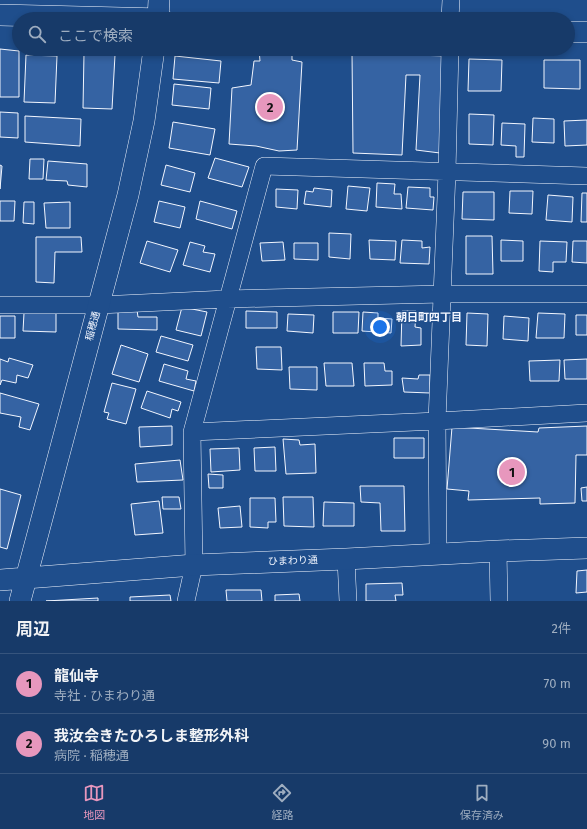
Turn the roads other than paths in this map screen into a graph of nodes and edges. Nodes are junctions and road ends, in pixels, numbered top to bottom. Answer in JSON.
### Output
{"nodes":[{"id":1,"x":159,"y":0,"type":"edge"},
{"id":2,"x":451,"y":0,"type":"edge"},
{"id":3,"x":158,"y":12,"type":"edge"},
{"id":4,"x":450,"y":12,"type":"edge"},
{"id":5,"x":0,"y":15,"type":"edge"},
{"id":6,"x":12,"y":15,"type":"edge"},
{"id":7,"x":575,"y":32,"type":"edge"},
{"id":8,"x":587,"y":32,"type":"edge"},
{"id":9,"x":153,"y":56,"type":"edge"},
{"id":10,"x":450,"y":56,"type":"edge"},
{"id":11,"x":447,"y":172,"type":"junction"},
{"id":12,"x":587,"y":176,"type":"edge"},
{"id":13,"x":443,"y":294,"type":"junction"},
{"id":14,"x":587,"y":294,"type":"edge"},
{"id":15,"x":227,"y":299,"type":"junction"},
{"id":16,"x":99,"y":304,"type":"junction"},
{"id":17,"x":0,"y":305,"type":"edge"},
{"id":18,"x":587,"y":413,"type":"edge"},
{"id":19,"x":438,"y":421,"type":"junction"},
{"id":20,"x":192,"y":432,"type":"junction"},
{"id":21,"x":587,"y":548,"type":"edge"},
{"id":22,"x":498,"y":551,"type":"junction"},
{"id":23,"x":438,"y":554,"type":"junction"},
{"id":24,"x":346,"y":559,"type":"junction"},
{"id":25,"x":194,"y":566,"type":"junction"},
{"id":26,"x":26,"y":579,"type":"junction"},
{"id":27,"x":0,"y":580,"type":"edge"},
{"id":28,"x":20,"y":601,"type":"edge"},
{"id":29,"x":186,"y":601,"type":"edge"},
{"id":30,"x":348,"y":601,"type":"edge"},
{"id":31,"x":499,"y":601,"type":"edge"}],
"edges":[{"from":1,"to":3,"type":"street"},
{"from":2,"to":4,"type":"street"},
{"from":5,"to":6,"type":"street"},
{"from":7,"to":8,"type":"street"},
{"from":9,"to":16,"type":"street","name":"稲穂通"},
{"from":10,"to":11,"type":"street"},
{"from":11,"to":12,"type":"street"},
{"from":11,"to":13,"type":"street"},
{"from":11,"to":15,"type":"street"},
{"from":13,"to":14,"type":"street"},
{"from":13,"to":15,"type":"street"},
{"from":13,"to":19,"type":"street"},
{"from":15,"to":16,"type":"street"},
{"from":15,"to":20,"type":"street"},
{"from":16,"to":17,"type":"street"},
{"from":16,"to":26,"type":"street","name":"稲穂通"},
{"from":18,"to":19,"type":"street"},
{"from":19,"to":20,"type":"street"},
{"from":19,"to":23,"type":"street"},
{"from":20,"to":25,"type":"street"},
{"from":21,"to":22,"type":"street","name":"ひまわり通"},
{"from":22,"to":23,"type":"street","name":"ひまわり通"},
{"from":22,"to":31,"type":"street"},
{"from":23,"to":24,"type":"street","name":"ひまわり通"},
{"from":24,"to":25,"type":"street","name":"ひまわり通"},
{"from":24,"to":30,"type":"street"},
{"from":25,"to":26,"type":"street","name":"ひまわり通"},
{"from":25,"to":29,"type":"street"},
{"from":26,"to":27,"type":"street","name":"ひまわり通"},
{"from":26,"to":28,"type":"street","name":"稲穂通"}]}
